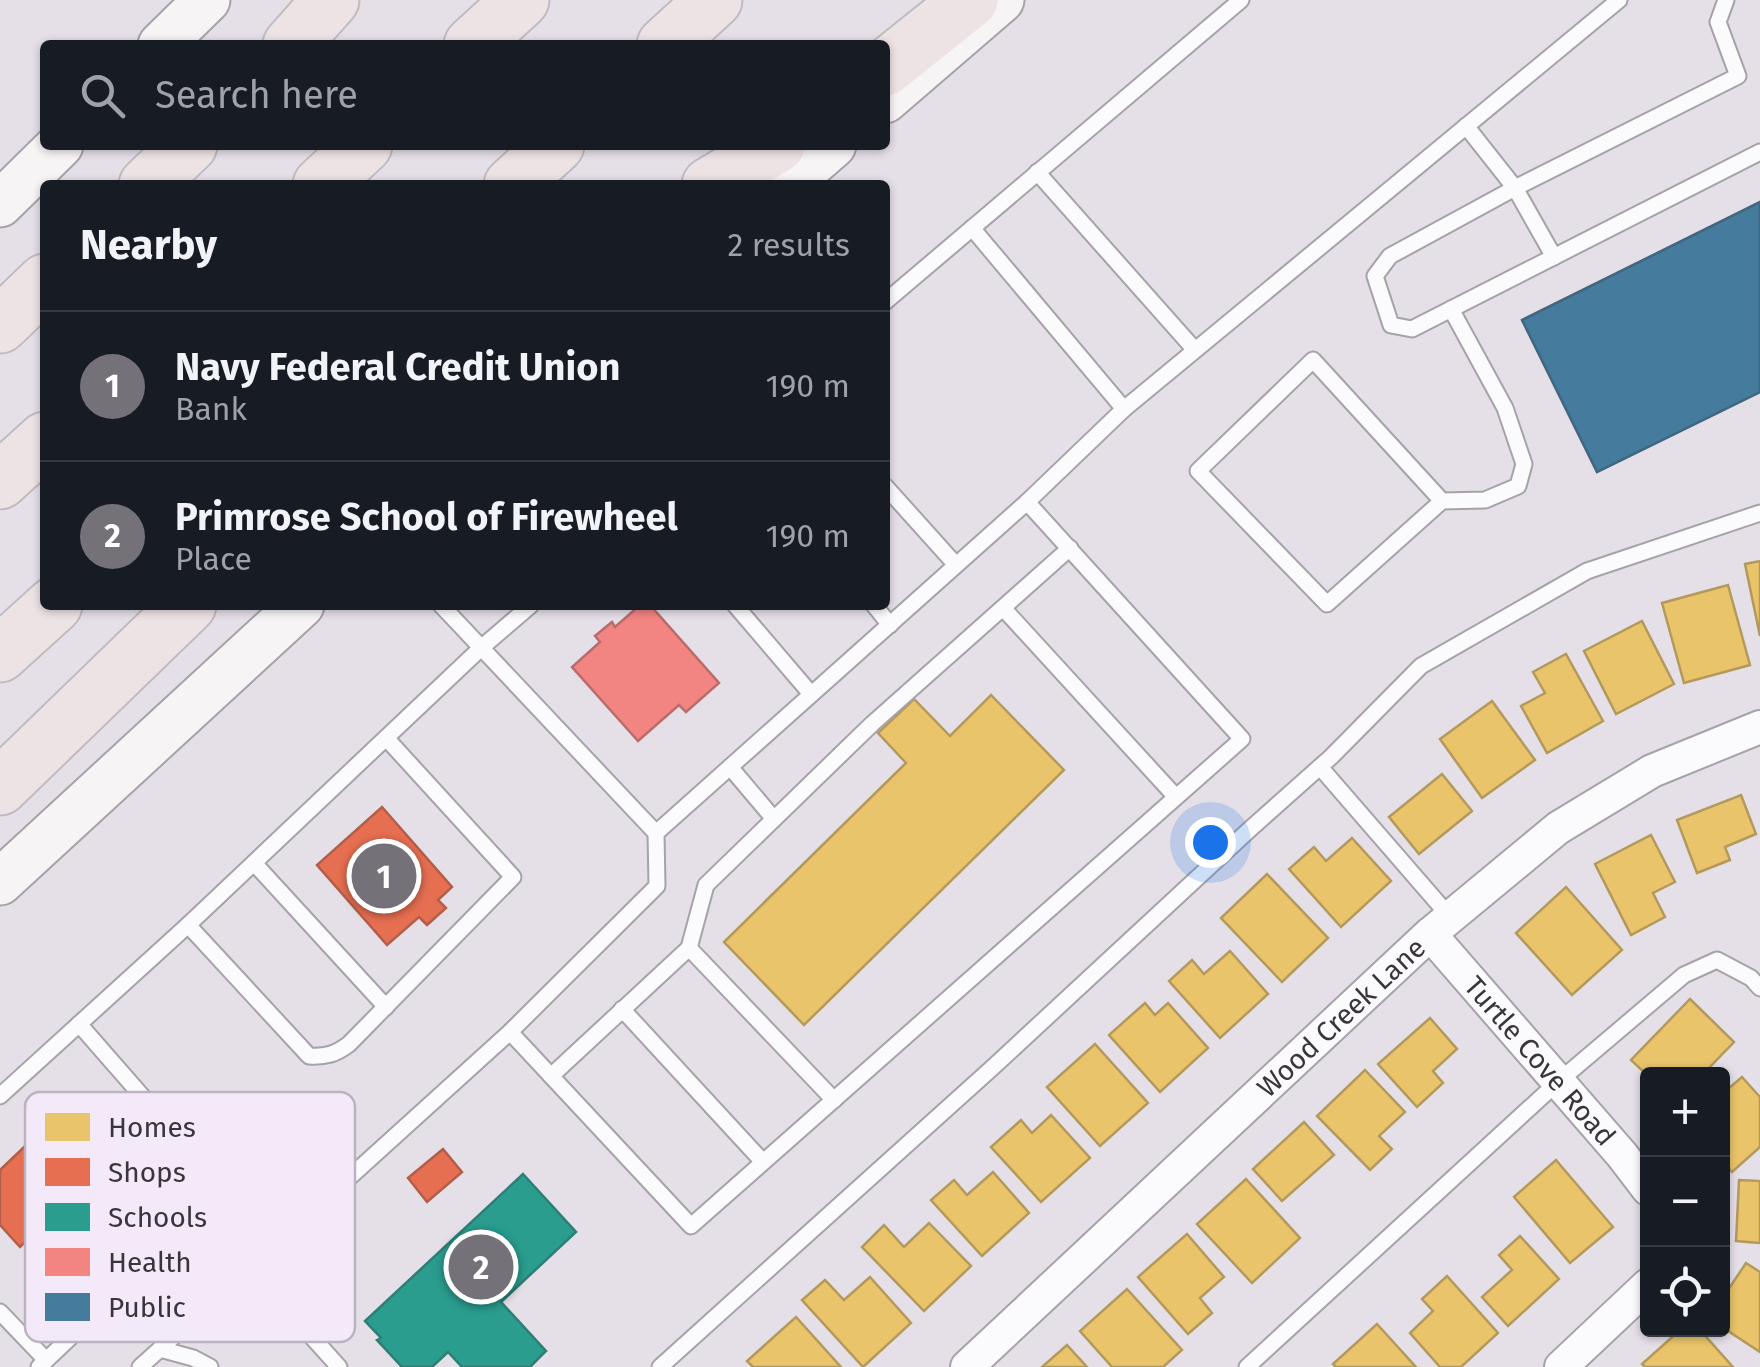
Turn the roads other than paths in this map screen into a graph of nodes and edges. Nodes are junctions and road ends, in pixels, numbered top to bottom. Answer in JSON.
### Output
{"nodes":[{"id":1,"x":207,"y":0,"type":"edge"},
{"id":2,"x":331,"y":0,"type":"edge"},
{"id":3,"x":520,"y":0,"type":"edge"},
{"id":4,"x":714,"y":0,"type":"edge"},
{"id":5,"x":970,"y":0,"type":"edge"},
{"id":6,"x":1001,"y":0,"type":"edge"},
{"id":7,"x":1241,"y":0,"type":"edge"},
{"id":8,"x":1618,"y":0,"type":"edge"},
{"id":9,"x":1726,"y":0,"type":"edge"},
{"id":10,"x":166,"y":40,"type":"edge"},
{"id":11,"x":295,"y":40,"type":"edge"},
{"id":12,"x":477,"y":40,"type":"edge"},
{"id":13,"x":670,"y":40,"type":"edge"},
{"id":14,"x":890,"y":64,"type":"edge"},
{"id":15,"x":890,"y":96,"type":"edge"},
{"id":16,"x":1466,"y":126,"type":"junction"},
{"id":17,"x":55,"y":150,"type":"edge"},
{"id":18,"x":184,"y":150,"type":"edge"},
{"id":19,"x":358,"y":150,"type":"edge"},
{"id":20,"x":550,"y":150,"type":"edge"},
{"id":21,"x":769,"y":150,"type":"edge"},
{"id":22,"x":827,"y":150,"type":"edge"},
{"id":23,"x":1760,"y":152,"type":"edge"},
{"id":24,"x":1037,"y":172,"type":"junction"},
{"id":25,"x":152,"y":180,"type":"edge"},
{"id":26,"x":326,"y":180,"type":"edge"},
{"id":27,"x":518,"y":180,"type":"edge"},
{"id":28,"x":718,"y":180,"type":"edge"},
{"id":29,"x":793,"y":180,"type":"edge"},
{"id":30,"x":1516,"y":188,"type":"junction"},
{"id":31,"x":0,"y":204,"type":"edge"},
{"id":32,"x":972,"y":228,"type":"junction"},
{"id":33,"x":1554,"y":257,"type":"junction"},
{"id":34,"x":40,"y":287,"type":"edge"},
{"id":35,"x":890,"y":298,"type":"edge"},
{"id":36,"x":1452,"y":309,"type":"junction"},
{"id":37,"x":0,"y":325,"type":"edge"},
{"id":38,"x":1196,"y":350,"type":"junction"},
{"id":39,"x":1124,"y":409,"type":"junction"},
{"id":40,"x":40,"y":445,"type":"edge"},
{"id":41,"x":0,"y":482,"type":"edge"},
{"id":42,"x":890,"y":492,"type":"edge"},
{"id":43,"x":1442,"y":501,"type":"junction"},
{"id":44,"x":1028,"y":502,"type":"junction"},
{"id":45,"x":1760,"y":513,"type":"edge"},
{"id":46,"x":1070,"y":548,"type":"junction"},
{"id":47,"x":956,"y":565,"type":"junction"},
{"id":48,"x":1003,"y":608,"type":"junction"},
{"id":49,"x":48,"y":610,"type":"edge"},
{"id":50,"x":183,"y":610,"type":"edge"},
{"id":51,"x":296,"y":610,"type":"edge"},
{"id":52,"x":446,"y":610,"type":"edge"},
{"id":53,"x":525,"y":610,"type":"edge"},
{"id":54,"x":739,"y":610,"type":"edge"},
{"id":55,"x":878,"y":610,"type":"edge"},
{"id":56,"x":890,"y":624,"type":"junction"},
{"id":57,"x":481,"y":648,"type":"junction"},
{"id":58,"x":0,"y":654,"type":"edge"},
{"id":59,"x":812,"y":694,"type":"junction"},
{"id":60,"x":1760,"y":728,"type":"edge"},
{"id":61,"x":387,"y":739,"type":"junction"},
{"id":62,"x":1320,"y":767,"type":"junction"},
{"id":63,"x":730,"y":768,"type":"junction"},
{"id":64,"x":0,"y":787,"type":"edge"},
{"id":65,"x":1176,"y":797,"type":"junction"},
{"id":66,"x":774,"y":819,"type":"junction"},
{"id":67,"x":656,"y":833,"type":"junction"},
{"id":68,"x":254,"y":863,"type":"junction"},
{"id":69,"x":0,"y":882,"type":"edge"},
{"id":70,"x":188,"y":925,"type":"junction"},
{"id":71,"x":1440,"y":926,"type":"junction"},
{"id":72,"x":689,"y":948,"type":"junction"},
{"id":73,"x":1760,"y":988,"type":"edge"},
{"id":74,"x":386,"y":1007,"type":"junction"},
{"id":75,"x":622,"y":1009,"type":"junction"},
{"id":76,"x":79,"y":1024,"type":"junction"},
{"id":77,"x":510,"y":1032,"type":"junction"},
{"id":78,"x":552,"y":1076,"type":"junction"},
{"id":79,"x":1559,"y":1081,"type":"junction"},
{"id":80,"x":138,"y":1092,"type":"edge"},
{"id":81,"x":0,"y":1096,"type":"edge"},
{"id":82,"x":834,"y":1100,"type":"junction"},
{"id":83,"x":763,"y":1162,"type":"junction"},
{"id":84,"x":355,"y":1173,"type":"edge"},
{"id":85,"x":1640,"y":1179,"type":"edge"},
{"id":86,"x":1640,"y":1293,"type":"edge"},
{"id":87,"x":0,"y":1312,"type":"edge"},
{"id":88,"x":65,"y":1342,"type":"edge"},
{"id":89,"x":168,"y":1342,"type":"edge"},
{"id":90,"x":317,"y":1342,"type":"edge"},
{"id":91,"x":160,"y":1349,"type":"junction"},
{"id":92,"x":42,"y":1364,"type":"edge"},
{"id":93,"x":140,"y":1367,"type":"edge"},
{"id":94,"x":210,"y":1367,"type":"edge"},
{"id":95,"x":339,"y":1367,"type":"edge"},
{"id":96,"x":660,"y":1367,"type":"edge"},
{"id":97,"x":968,"y":1367,"type":"edge"},
{"id":98,"x":1248,"y":1367,"type":"edge"},
{"id":99,"x":1561,"y":1367,"type":"edge"}],
"edges":[{"from":1,"to":10,"type":"main road"},
{"from":2,"to":11,"type":"highway"},
{"from":3,"to":12,"type":"highway"},
{"from":4,"to":13,"type":"highway"},
{"from":5,"to":14,"type":"highway"},
{"from":6,"to":15,"type":"main road"},
{"from":7,"to":24,"type":"lane"},
{"from":8,"to":16,"type":"lane"},
{"from":9,"to":30,"type":"lane"},
{"from":16,"to":30,"type":"lane"},
{"from":16,"to":38,"type":"lane"},
{"from":17,"to":31,"type":"main road"},
{"from":18,"to":25,"type":"highway"},
{"from":19,"to":26,"type":"highway"},
{"from":20,"to":27,"type":"highway"},
{"from":21,"to":28,"type":"highway"},
{"from":22,"to":29,"type":"main road"},
{"from":23,"to":33,"type":"lane"},
{"from":24,"to":32,"type":"lane"},
{"from":24,"to":38,"type":"lane"},
{"from":30,"to":33,"type":"lane"},
{"from":30,"to":36,"type":"lane"},
{"from":32,"to":35,"type":"lane"},
{"from":32,"to":39,"type":"lane"},
{"from":33,"to":36,"type":"lane"},
{"from":34,"to":37,"type":"highway"},
{"from":36,"to":43,"type":"lane"},
{"from":38,"to":39,"type":"lane"},
{"from":39,"to":44,"type":"lane"},
{"from":40,"to":41,"type":"highway"},
{"from":42,"to":47,"type":"lane"},
{"from":43,"to":43,"type":"lane"},
{"from":44,"to":46,"type":"lane"},
{"from":44,"to":47,"type":"lane"},
{"from":45,"to":62,"type":"lane"},
{"from":46,"to":48,"type":"lane"},
{"from":46,"to":65,"type":"lane"},
{"from":47,"to":56,"type":"lane"},
{"from":48,"to":65,"type":"lane"},
{"from":48,"to":66,"type":"lane"},
{"from":49,"to":58,"type":"highway"},
{"from":50,"to":64,"type":"highway"},
{"from":51,"to":69,"type":"main road"},
{"from":52,"to":57,"type":"lane"},
{"from":53,"to":57,"type":"lane"},
{"from":54,"to":59,"type":"lane"},
{"from":55,"to":56,"type":"lane"},
{"from":56,"to":59,"type":"lane"},
{"from":57,"to":61,"type":"lane"},
{"from":57,"to":67,"type":"lane"},
{"from":59,"to":63,"type":"lane"},
{"from":60,"to":71,"type":"street","name":"Wood Creek Lane"},
{"from":61,"to":68,"type":"lane"},
{"from":61,"to":74,"type":"lane"},
{"from":62,"to":71,"type":"lane"},
{"from":62,"to":96,"type":"lane"},
{"from":63,"to":66,"type":"lane"},
{"from":63,"to":67,"type":"lane"},
{"from":65,"to":82,"type":"lane"},
{"from":66,"to":72,"type":"lane"},
{"from":67,"to":77,"type":"lane"},
{"from":68,"to":70,"type":"lane"},
{"from":68,"to":74,"type":"lane"},
{"from":70,"to":74,"type":"lane"},
{"from":70,"to":76,"type":"lane"},
{"from":71,"to":79,"type":"street","name":"Turtle Cove Road"},
{"from":71,"to":97,"type":"street","name":"Wood Creek Lane"},
{"from":72,"to":75,"type":"lane"},
{"from":72,"to":82,"type":"lane"},
{"from":73,"to":79,"type":"lane"},
{"from":75,"to":78,"type":"lane"},
{"from":75,"to":83,"type":"lane"},
{"from":76,"to":80,"type":"lane"},
{"from":76,"to":81,"type":"lane"},
{"from":77,"to":78,"type":"lane"},
{"from":77,"to":84,"type":"lane"},
{"from":78,"to":83,"type":"lane"},
{"from":79,"to":85,"type":"street","name":"Turtle Cove Road"},
{"from":79,"to":98,"type":"lane"},
{"from":82,"to":83,"type":"lane"},
{"from":86,"to":99,"type":"street"},
{"from":87,"to":92,"type":"lane"},
{"from":88,"to":92,"type":"lane"},
{"from":89,"to":91,"type":"lane"},
{"from":90,"to":95,"type":"lane"},
{"from":91,"to":93,"type":"lane"},
{"from":91,"to":94,"type":"lane"}]}
